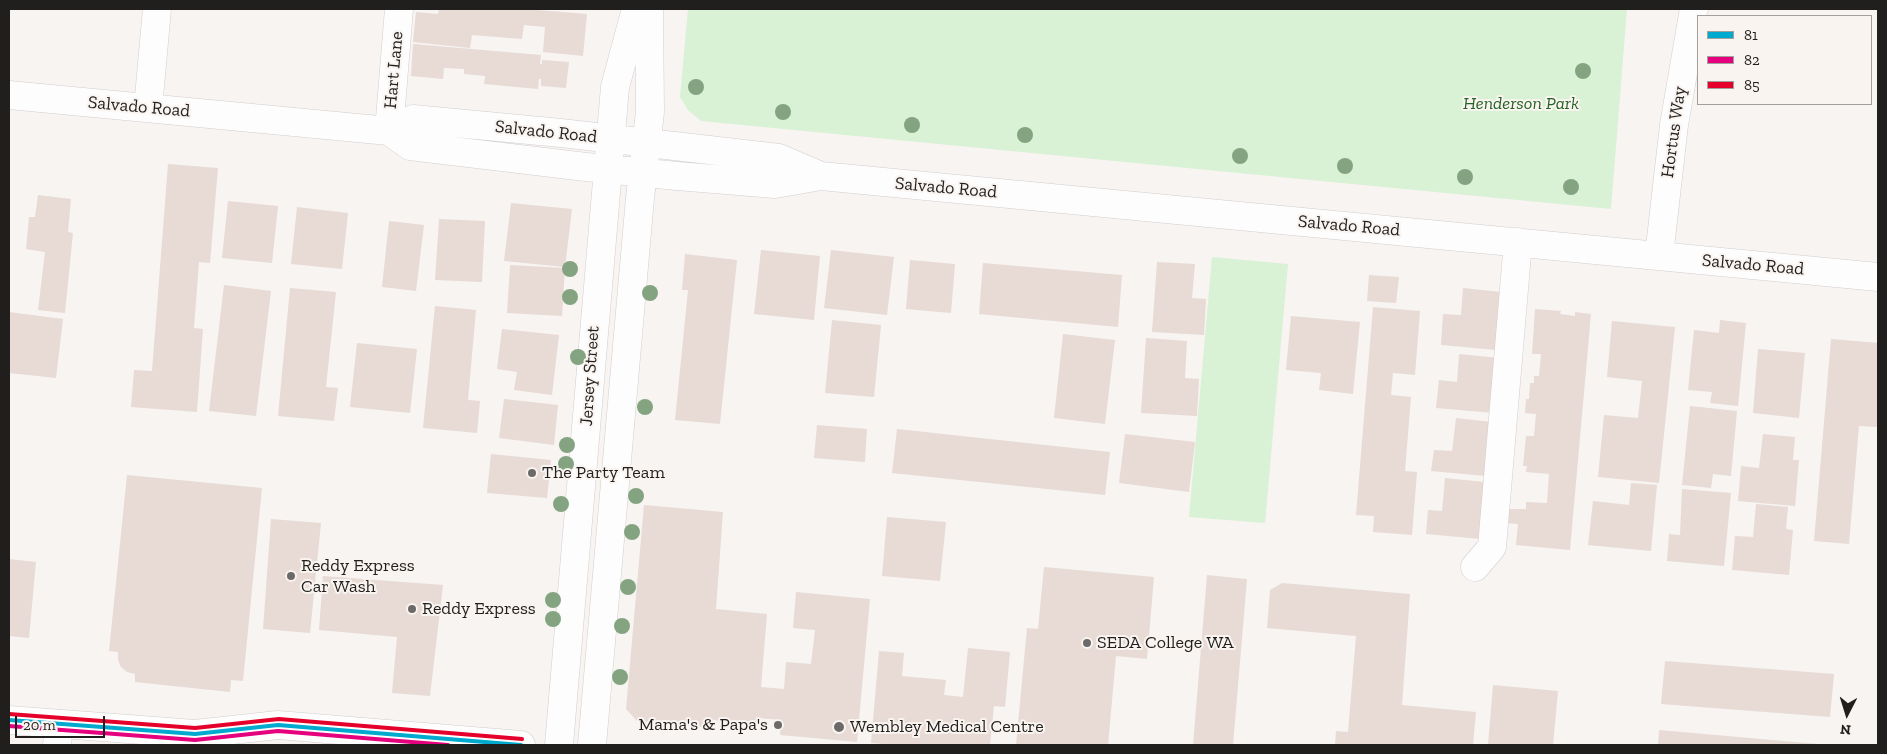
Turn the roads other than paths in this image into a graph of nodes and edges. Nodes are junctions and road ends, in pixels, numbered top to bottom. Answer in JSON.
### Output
{"nodes":[{"id":1,"x":157,"y":9,"type":"edge"},
{"id":2,"x":400,"y":9,"type":"edge"},
{"id":3,"x":636,"y":9,"type":"edge"},
{"id":4,"x":649,"y":9,"type":"edge"},
{"id":5,"x":1694,"y":9,"type":"edge"},
{"id":6,"x":9,"y":95,"type":"edge"},
{"id":7,"x":148,"y":108,"type":"junction"},
{"id":8,"x":388,"y":131,"type":"junction"},
{"id":9,"x":610,"y":138,"type":"junction"},
{"id":10,"x":646,"y":142,"type":"junction"},
{"id":11,"x":608,"y":169,"type":"junction"},
{"id":12,"x":643,"y":173,"type":"junction"},
{"id":13,"x":821,"y":176,"type":"junction"},
{"id":14,"x":1518,"y":242,"type":"junction"},
{"id":15,"x":1659,"y":256,"type":"junction"},
{"id":16,"x":1878,"y":277,"type":"edge"},
{"id":17,"x":1475,"y":567,"type":"dead end"},
{"id":18,"x":9,"y":720,"type":"edge"},
{"id":19,"x":195,"y":734,"type":"junction"},
{"id":20,"x":58,"y":735,"type":"edge"},
{"id":21,"x":233,"y":745,"type":"edge"},
{"id":22,"x":521,"y":745,"type":"edge"},
{"id":23,"x":559,"y":745,"type":"edge"},
{"id":24,"x":592,"y":745,"type":"edge"}],
"edges":[{"from":1,"to":7,"type":"street"},
{"from":2,"to":8,"type":"street","name":"Hart Lane"},
{"from":3,"to":9,"type":"street","name":"Jersey Street"},
{"from":4,"to":10,"type":"street","name":"Jersey Street"},
{"from":5,"to":15,"type":"street","name":"Hortus Way"},
{"from":6,"to":7,"type":"street","name":"Salvado Road"},
{"from":7,"to":8,"type":"street","name":"Salvado Road"},
{"from":8,"to":9,"type":"street","name":"Salvado Road"},
{"from":8,"to":11,"type":"street","name":"Salvado Road"},
{"from":9,"to":10,"type":"street","name":"Salvado Road"},
{"from":9,"to":11,"type":"street","name":"Jersey Street"},
{"from":10,"to":12,"type":"street","name":"Jersey Street"},
{"from":10,"to":13,"type":"street","name":"Salvado Road"},
{"from":11,"to":12,"type":"street","name":"Salvado Road"},
{"from":11,"to":23,"type":"street","name":"Jersey Street"},
{"from":12,"to":13,"type":"street","name":"Salvado Road"},
{"from":12,"to":24,"type":"street","name":"Jersey Street"},
{"from":13,"to":14,"type":"street","name":"Salvado Road"},
{"from":14,"to":15,"type":"street","name":"Salvado Road"},
{"from":14,"to":17,"type":"street"},
{"from":15,"to":16,"type":"street","name":"Salvado Road"},
{"from":18,"to":20,"type":"street"},
{"from":19,"to":20,"type":"street"},
{"from":19,"to":21,"type":"street"},
{"from":19,"to":22,"type":"street"}]}
